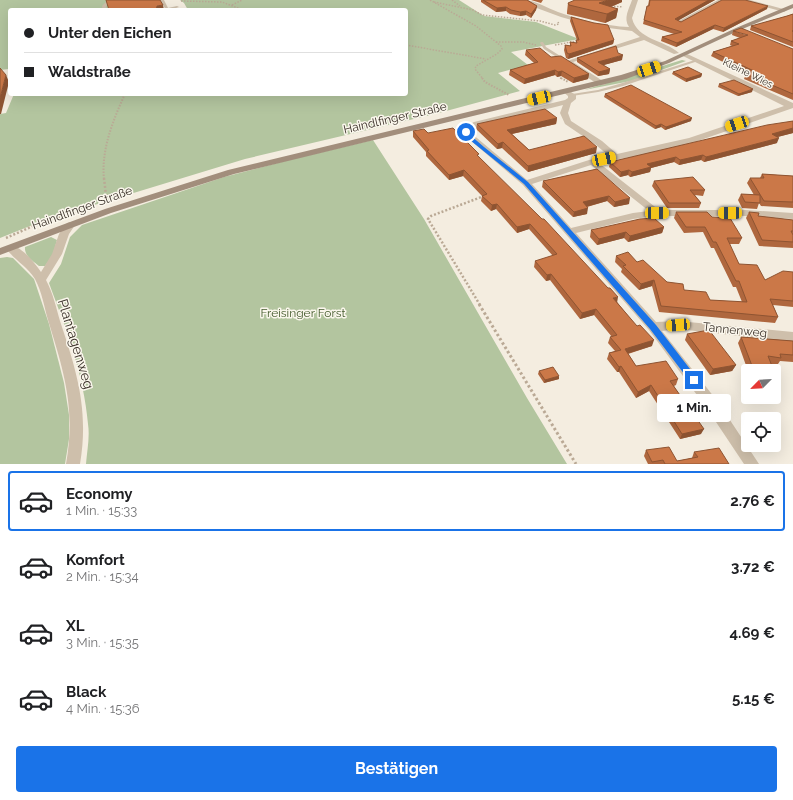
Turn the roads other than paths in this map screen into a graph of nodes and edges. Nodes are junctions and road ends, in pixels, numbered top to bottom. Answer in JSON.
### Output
{"nodes":[{"id":1,"x":120,"y":0,"type":"edge"},
{"id":2,"x":526,"y":0,"type":"edge"},
{"id":3,"x":636,"y":0,"type":"edge"},
{"id":4,"x":722,"y":0,"type":"edge"},
{"id":5,"x":743,"y":0,"type":"edge"},
{"id":6,"x":793,"y":6,"type":"edge"},
{"id":7,"x":177,"y":7,"type":"dead end"},
{"id":8,"x":104,"y":8,"type":"edge"},
{"id":9,"x":172,"y":8,"type":"edge"},
{"id":10,"x":784,"y":10,"type":"junction"},
{"id":11,"x":678,"y":23,"type":"edge"},
{"id":12,"x":738,"y":29,"type":"junction"},
{"id":13,"x":633,"y":30,"type":"junction"},
{"id":14,"x":750,"y":34,"type":"edge"},
{"id":15,"x":646,"y":38,"type":"junction"},
{"id":16,"x":544,"y":46,"type":"road end"},
{"id":17,"x":676,"y":53,"type":"dead end"},
{"id":18,"x":685,"y":55,"type":"junction"},
{"id":19,"x":696,"y":61,"type":"junction"},
{"id":20,"x":567,"y":62,"type":"junction"},
{"id":21,"x":602,"y":83,"type":"junction"},
{"id":22,"x":569,"y":96,"type":"junction"},
{"id":23,"x":792,"y":106,"type":"edge"},
{"id":24,"x":615,"y":157,"type":"junction"},
{"id":25,"x":592,"y":162,"type":"junction"},
{"id":26,"x":526,"y":183,"type":"junction"},
{"id":27,"x":657,"y":213,"type":"junction"},
{"id":28,"x":793,"y":216,"type":"edge"},
{"id":29,"x":70,"y":225,"type":"junction"},
{"id":30,"x":570,"y":231,"type":"junction"},
{"id":31,"x":11,"y":248,"type":"junction"},
{"id":32,"x":0,"y":252,"type":"edge"},
{"id":33,"x":41,"y":280,"type":"junction"},
{"id":34,"x":653,"y":327,"type":"junction"},
{"id":35,"x":793,"y":337,"type":"edge"},
{"id":36,"x":74,"y":464,"type":"edge"},
{"id":37,"x":752,"y":464,"type":"edge"}],
"edges":[{"from":1,"to":8,"type":"lane"},
{"from":2,"to":13,"type":"street"},
{"from":3,"to":13,"type":"street"},
{"from":4,"to":11,"type":"street"},
{"from":5,"to":10,"type":"street"},
{"from":6,"to":10,"type":"street","name":"Haindlfinger Straße"},
{"from":7,"to":9,"type":"lane"},
{"from":10,"to":12,"type":"street","name":"Haindlfinger Straße"},
{"from":12,"to":14,"type":"street"},
{"from":12,"to":18,"type":"street","name":"Haindlfinger Straße"},
{"from":13,"to":15,"type":"street"},
{"from":15,"to":17,"type":"street"},
{"from":15,"to":20,"type":"street"},
{"from":16,"to":20,"type":"lane"},
{"from":18,"to":19,"type":"street","name":"Kleine Wies"},
{"from":18,"to":21,"type":"street","name":"Haindlfinger Straße"},
{"from":19,"to":22,"type":"lane"},
{"from":19,"to":23,"type":"street","name":"Kleine Wies"},
{"from":20,"to":21,"type":"street"},
{"from":21,"to":22,"type":"street","name":"Haindlfinger Straße"},
{"from":22,"to":24,"type":"street"},
{"from":22,"to":26,"type":"street"},
{"from":22,"to":29,"type":"street","name":"Haindlfinger Straße"},
{"from":23,"to":24,"type":"street"},
{"from":24,"to":25,"type":"street"},
{"from":25,"to":26,"type":"street"},
{"from":25,"to":27,"type":"street"},
{"from":26,"to":30,"type":"street"},
{"from":27,"to":28,"type":"street"},
{"from":27,"to":30,"type":"street"},
{"from":29,"to":31,"type":"street","name":"Haindlfinger Straße"},
{"from":29,"to":33,"type":"street"},
{"from":30,"to":34,"type":"street"},
{"from":31,"to":32,"type":"street","name":"Haindlfinger Straße"},
{"from":31,"to":33,"type":"street","name":"Plantagenweg"},
{"from":33,"to":36,"type":"street","name":"Plantagenweg"},
{"from":34,"to":35,"type":"street","name":"Tannenweg"},
{"from":34,"to":37,"type":"street"}]}
